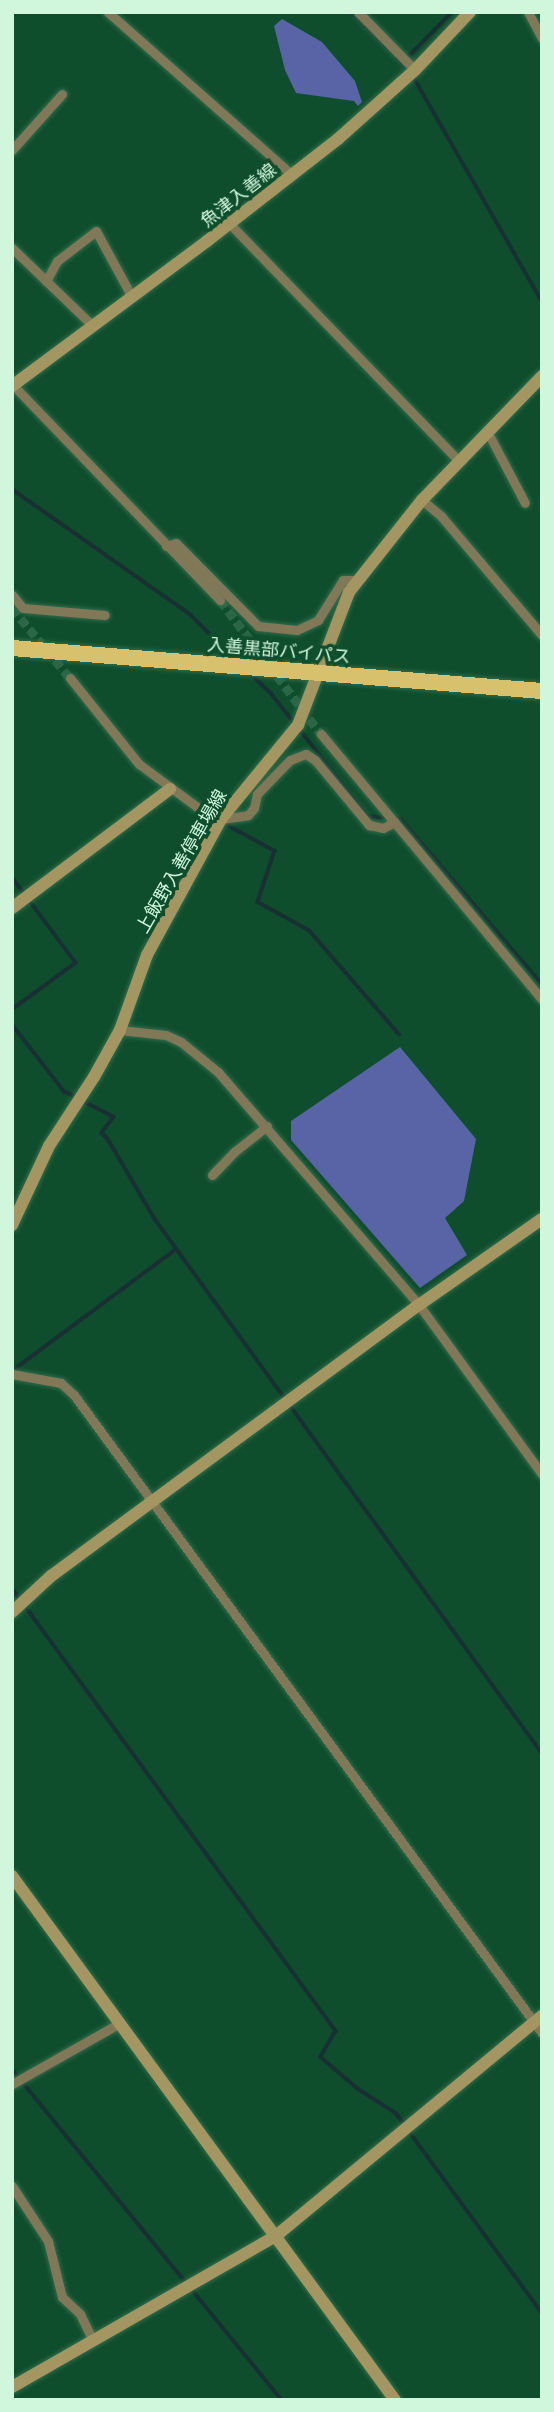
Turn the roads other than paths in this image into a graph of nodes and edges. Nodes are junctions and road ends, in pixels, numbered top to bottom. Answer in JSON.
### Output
{"nodes":[{"id":1,"x":108,"y":12,"type":"edge"},
{"id":2,"x":358,"y":12,"type":"edge"},
{"id":3,"x":470,"y":12,"type":"edge"},
{"id":4,"x":527,"y":12,"type":"edge"},
{"id":5,"x":542,"y":38,"type":"edge"},
{"id":6,"x":415,"y":69,"type":"junction"},
{"id":7,"x":62,"y":94,"type":"dead end"},
{"id":8,"x":12,"y":150,"type":"edge"},
{"id":9,"x":292,"y":175,"type":"junction"},
{"id":10,"x":230,"y":224,"type":"junction"},
{"id":11,"x":12,"y":248,"type":"edge"},
{"id":12,"x":46,"y":281,"type":"junction"},
{"id":13,"x":132,"y":297,"type":"junction"},
{"id":14,"x":93,"y":326,"type":"junction"},
{"id":15,"x":542,"y":376,"type":"edge"},
{"id":16,"x":13,"y":385,"type":"edge"},
{"id":17,"x":487,"y":431,"type":"junction"},
{"id":18,"x":458,"y":460,"type":"junction"},
{"id":19,"x":422,"y":500,"type":"junction"},
{"id":20,"x":525,"y":503,"type":"dead end"},
{"id":21,"x":166,"y":545,"type":"junction"},
{"id":22,"x":357,"y":580,"type":"junction"},
{"id":23,"x":12,"y":595,"type":"edge"},
{"id":24,"x":220,"y":600,"type":"tunnel mouth"},
{"id":25,"x":106,"y":615,"type":"dead end"},
{"id":26,"x":542,"y":635,"type":"edge"},
{"id":27,"x":12,"y":648,"type":"edge"},
{"id":28,"x":316,"y":673,"type":"junction"},
{"id":29,"x":70,"y":678,"type":"tunnel mouth"},
{"id":30,"x":542,"y":691,"type":"edge"},
{"id":31,"x":321,"y":734,"type":"tunnel mouth"},
{"id":32,"x":170,"y":789,"type":"junction"},
{"id":33,"x":221,"y":819,"type":"junction"},
{"id":34,"x":395,"y":822,"type":"junction"},
{"id":35,"x":12,"y":908,"type":"edge"},
{"id":36,"x":542,"y":999,"type":"edge"},
{"id":37,"x":120,"y":1030,"type":"junction"},
{"id":38,"x":267,"y":1126,"type":"junction"},
{"id":39,"x":212,"y":1175,"type":"dead end"},
{"id":40,"x":542,"y":1219,"type":"edge"},
{"id":41,"x":12,"y":1225,"type":"edge"},
{"id":42,"x":419,"y":1305,"type":"junction"},
{"id":43,"x":12,"y":1374,"type":"edge"},
{"id":44,"x":542,"y":1474,"type":"edge"},
{"id":45,"x":151,"y":1502,"type":"junction"},
{"id":46,"x":12,"y":1612,"type":"edge"},
{"id":47,"x":12,"y":1876,"type":"edge"},
{"id":48,"x":538,"y":2019,"type":"edge"},
{"id":49,"x":120,"y":2023,"type":"junction"},
{"id":50,"x":542,"y":2033,"type":"edge"},
{"id":51,"x":12,"y":2084,"type":"edge"},
{"id":52,"x":12,"y":2186,"type":"edge"},
{"id":53,"x":277,"y":2235,"type":"junction"},
{"id":54,"x":93,"y":2341,"type":"junction"},
{"id":55,"x":12,"y":2387,"type":"edge"},
{"id":56,"x":395,"y":2400,"type":"edge"}],
"edges":[{"from":1,"to":9,"type":"street"},
{"from":2,"to":6,"type":"street"},
{"from":3,"to":6,"type":"street","name":"魚津入善線"},
{"from":4,"to":5,"type":"street"},
{"from":6,"to":9,"type":"street","name":"魚津入善線"},
{"from":7,"to":8,"type":"street"},
{"from":9,"to":10,"type":"street","name":"魚津入善線"},
{"from":10,"to":13,"type":"street","name":"魚津入善線"},
{"from":10,"to":18,"type":"street"},
{"from":11,"to":12,"type":"street"},
{"from":12,"to":13,"type":"street"},
{"from":12,"to":14,"type":"street"},
{"from":13,"to":14,"type":"street","name":"魚津入善線"},
{"from":14,"to":16,"type":"street","name":"魚津入善線"},
{"from":15,"to":17,"type":"street","name":"上飯野入善停車場線"},
{"from":16,"to":21,"type":"street"},
{"from":17,"to":18,"type":"street","name":"上飯野入善停車場線"},
{"from":17,"to":20,"type":"street"},
{"from":18,"to":19,"type":"street","name":"上飯野入善停車場線"},
{"from":19,"to":22,"type":"street","name":"上飯野入善停車場線"},
{"from":19,"to":26,"type":"street"},
{"from":21,"to":22,"type":"street"},
{"from":21,"to":24,"type":"street"},
{"from":22,"to":28,"type":"street","name":"上飯野入善停車場線"},
{"from":23,"to":25,"type":"street"},
{"from":27,"to":28,"type":"highway","name":"入善黒部バイパス"},
{"from":28,"to":30,"type":"highway","name":"入善黒部バイパス"},
{"from":28,"to":33,"type":"street","name":"上飯野入善停車場線"},
{"from":29,"to":32,"type":"street"},
{"from":31,"to":34,"type":"street"},
{"from":32,"to":33,"type":"street"},
{"from":32,"to":35,"type":"street"},
{"from":33,"to":34,"type":"street"},
{"from":33,"to":37,"type":"street","name":"上飯野入善停車場線"},
{"from":34,"to":36,"type":"street"},
{"from":37,"to":38,"type":"street"},
{"from":37,"to":41,"type":"street","name":"上飯野入善停車場線"},
{"from":38,"to":39,"type":"street"},
{"from":38,"to":42,"type":"street"},
{"from":40,"to":42,"type":"street"},
{"from":42,"to":44,"type":"street"},
{"from":42,"to":45,"type":"street"},
{"from":43,"to":45,"type":"street"},
{"from":45,"to":46,"type":"street"},
{"from":45,"to":48,"type":"street"},
{"from":47,"to":49,"type":"street"},
{"from":48,"to":50,"type":"street"},
{"from":48,"to":53,"type":"street"},
{"from":49,"to":51,"type":"street"},
{"from":49,"to":53,"type":"street"},
{"from":52,"to":54,"type":"street"},
{"from":53,"to":54,"type":"street"},
{"from":53,"to":56,"type":"street"},
{"from":54,"to":55,"type":"street"}]}
